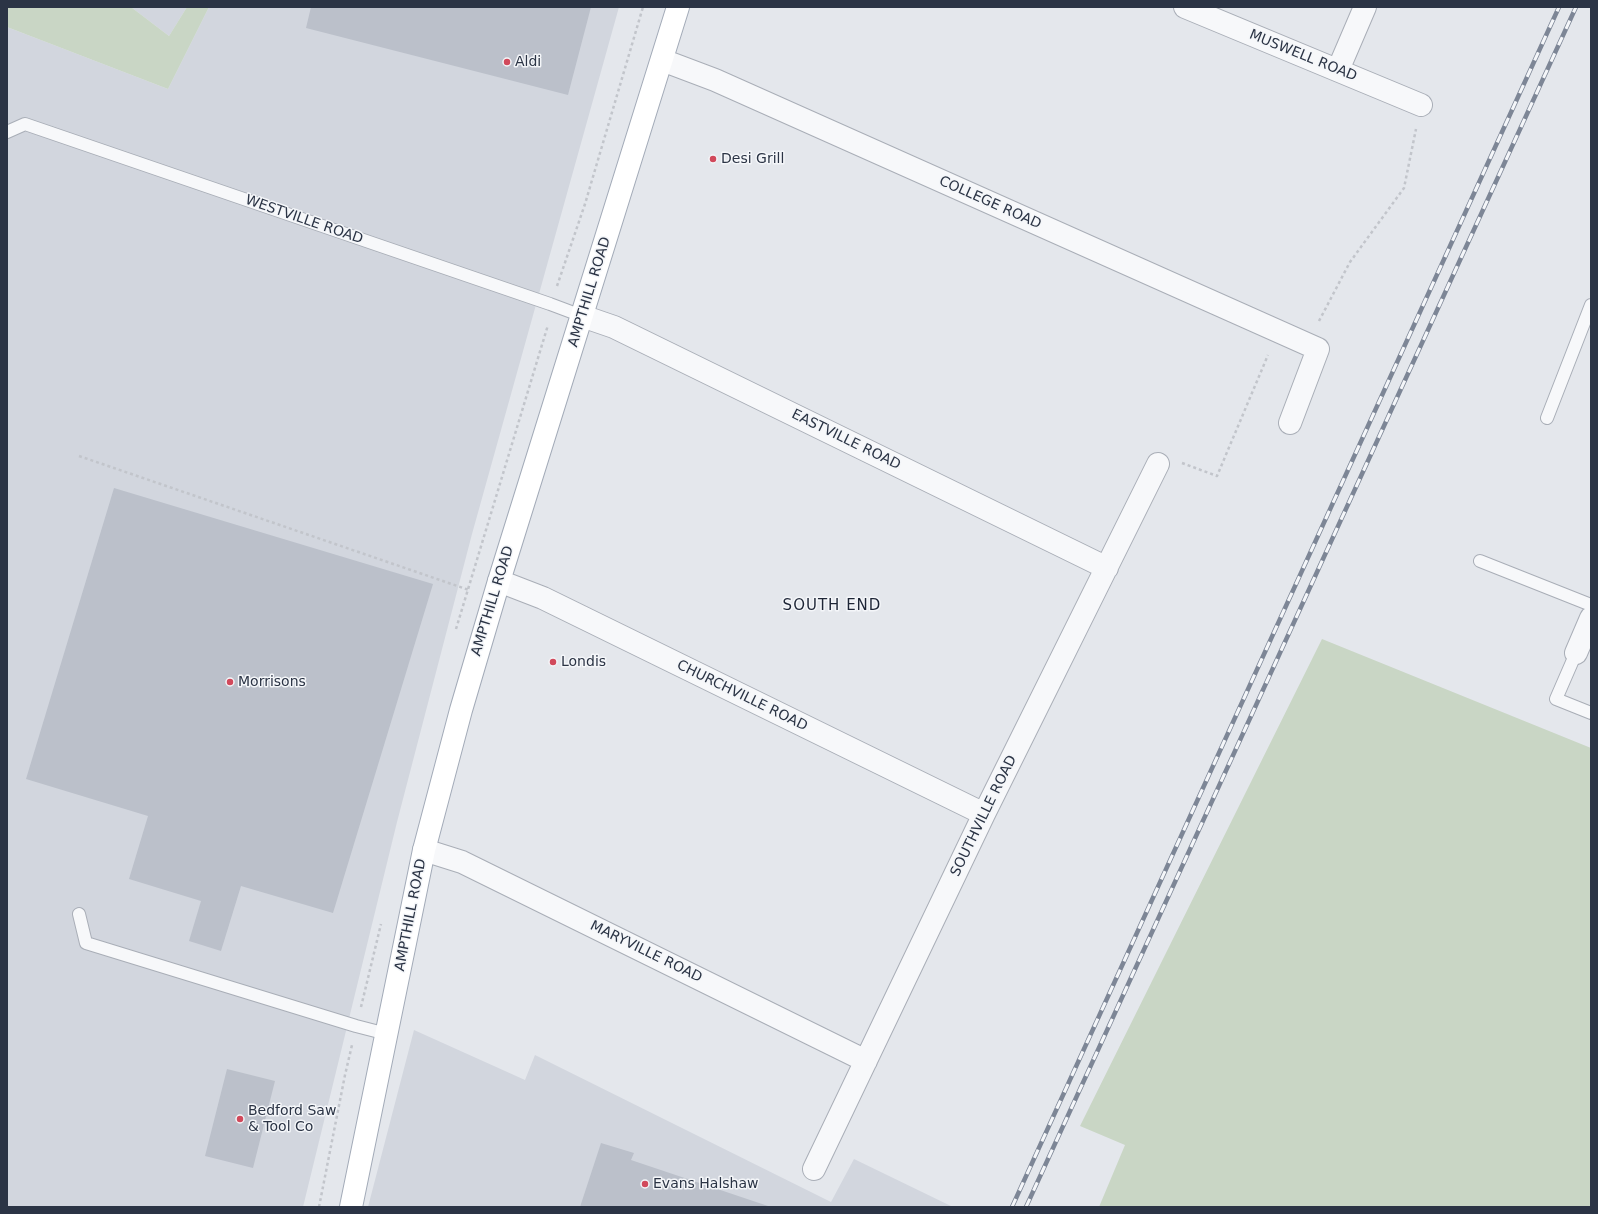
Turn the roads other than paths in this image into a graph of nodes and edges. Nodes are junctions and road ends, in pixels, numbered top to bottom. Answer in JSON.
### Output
{"nodes":[{"id":1,"x":678,"y":7,"type":"edge"},
{"id":2,"x":1185,"y":7,"type":"edge"},
{"id":3,"x":1365,"y":7,"type":"edge"},
{"id":4,"x":662,"y":60,"type":"junction"},
{"id":5,"x":1338,"y":70,"type":"junction"},
{"id":6,"x":1421,"y":105,"type":"road end"},
{"id":7,"x":7,"y":132,"type":"edge"},
{"id":8,"x":1591,"y":305,"type":"edge"},
{"id":9,"x":582,"y":316,"type":"junction"},
{"id":10,"x":1546,"y":418,"type":"dead end"},
{"id":11,"x":1290,"y":423,"type":"dead end"},
{"id":12,"x":1158,"y":464,"type":"road end"},
{"id":13,"x":1480,"y":561,"type":"dead end"},
{"id":14,"x":1107,"y":568,"type":"junction"},
{"id":15,"x":496,"y":590,"type":"junction"},
{"id":16,"x":1591,"y":605,"type":"edge"},
{"id":17,"x":1591,"y":618,"type":"edge"},
{"id":18,"x":1576,"y":653,"type":"joint"},
{"id":19,"x":1591,"y":713,"type":"edge"},
{"id":20,"x":984,"y":814,"type":"junction"},
{"id":21,"x":424,"y":850,"type":"junction"},
{"id":22,"x":79,"y":914,"type":"dead end"},
{"id":23,"x":387,"y":1034,"type":"junction"},
{"id":24,"x":866,"y":1060,"type":"junction"},
{"id":25,"x":814,"y":1168,"type":"dead end"},
{"id":26,"x":351,"y":1207,"type":"edge"}],
"edges":[{"from":1,"to":4,"type":"main road","name":"AMPTHILL ROAD"},
{"from":2,"to":5,"type":"street","name":"MUSWELL ROAD"},
{"from":3,"to":5,"type":"street"},
{"from":4,"to":9,"type":"main road","name":"AMPTHILL ROAD"},
{"from":4,"to":11,"type":"street","name":"COLLEGE ROAD"},
{"from":5,"to":6,"type":"street","name":"MUSWELL ROAD"},
{"from":7,"to":9,"type":"lane","name":"WESTVILLE ROAD"},
{"from":8,"to":10,"type":"lane"},
{"from":9,"to":14,"type":"street","name":"EASTVILLE ROAD"},
{"from":9,"to":15,"type":"main road","name":"AMPTHILL ROAD"},
{"from":12,"to":14,"type":"street","name":"SOUTHVILLE ROAD"},
{"from":13,"to":16,"type":"lane"},
{"from":14,"to":20,"type":"street","name":"SOUTHVILLE ROAD"},
{"from":15,"to":20,"type":"street","name":"CHURCHVILLE ROAD"},
{"from":15,"to":21,"type":"main road","name":"AMPTHILL ROAD"},
{"from":17,"to":18,"type":"street"},
{"from":18,"to":19,"type":"lane"},
{"from":20,"to":24,"type":"street","name":"SOUTHVILLE ROAD"},
{"from":21,"to":23,"type":"main road","name":"AMPTHILL ROAD"},
{"from":21,"to":24,"type":"street","name":"MARYVILLE ROAD"},
{"from":22,"to":23,"type":"lane"},
{"from":23,"to":26,"type":"main road","name":"AMPTHILL ROAD"},
{"from":24,"to":25,"type":"street","name":"SOUTHVILLE ROAD"}]}
